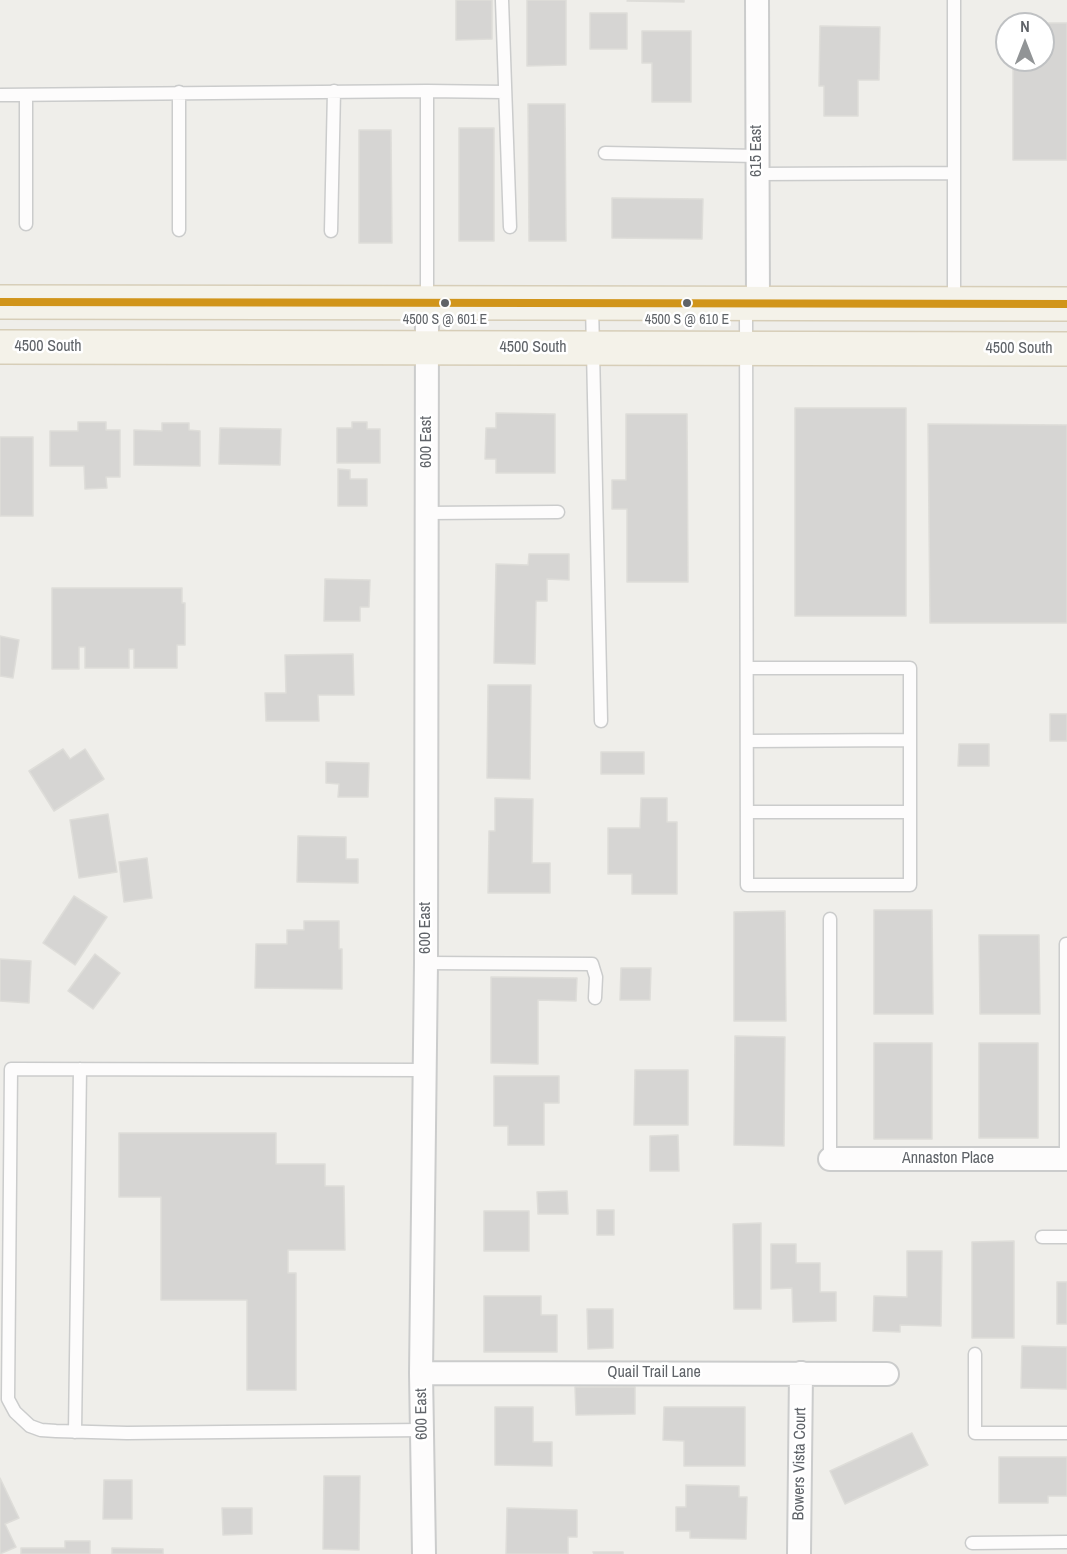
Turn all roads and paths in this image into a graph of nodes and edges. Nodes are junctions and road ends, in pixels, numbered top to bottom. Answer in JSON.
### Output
{"nodes":[{"id":1,"x":502,"y":0,"type":"edge"},
{"id":2,"x":758,"y":0,"type":"edge"},
{"id":3,"x":954,"y":0,"type":"edge"},
{"id":4,"x":334,"y":91,"type":"junction"},
{"id":5,"x":427,"y":91,"type":"junction"},
{"id":6,"x":179,"y":92,"type":"junction"},
{"id":7,"x":504,"y":92,"type":"junction"},
{"id":8,"x":0,"y":95,"type":"edge"},
{"id":9,"x":26,"y":95,"type":"junction"},
{"id":10,"x":605,"y":153,"type":"dead end"},
{"id":11,"x":757,"y":165,"type":"junction"},
{"id":12,"x":954,"y":173,"type":"junction"},
{"id":13,"x":26,"y":224,"type":"dead end"},
{"id":14,"x":510,"y":227,"type":"dead end"},
{"id":15,"x":179,"y":230,"type":"dead end"},
{"id":16,"x":331,"y":231,"type":"dead end"},
{"id":17,"x":0,"y":302,"type":"edge"},
{"id":18,"x":427,"y":303,"type":"junction"},
{"id":19,"x":592,"y":303,"type":"junction"},
{"id":20,"x":752,"y":303,"type":"junction"},
{"id":21,"x":954,"y":304,"type":"junction"},
{"id":22,"x":1067,"y":304,"type":"edge"},
{"id":23,"x":0,"y":346,"type":"edge"},
{"id":24,"x":427,"y":347,"type":"junction"},
{"id":25,"x":593,"y":348,"type":"junction"},
{"id":26,"x":746,"y":348,"type":"junction"},
{"id":27,"x":1067,"y":349,"type":"edge"},
{"id":28,"x":558,"y":512,"type":"dead end"},
{"id":29,"x":427,"y":513,"type":"junction"},
{"id":30,"x":747,"y":668,"type":"junction"},
{"id":31,"x":601,"y":721,"type":"dead end"},
{"id":32,"x":910,"y":740,"type":"junction"},
{"id":33,"x":747,"y":741,"type":"junction"},
{"id":34,"x":747,"y":812,"type":"junction"},
{"id":35,"x":910,"y":812,"type":"junction"},
{"id":36,"x":830,"y":919,"type":"dead end"},
{"id":37,"x":1066,"y":944,"type":"edge"},
{"id":38,"x":426,"y":963,"type":"junction"},
{"id":39,"x":595,"y":998,"type":"dead end"},
{"id":40,"x":80,"y":1070,"type":"junction"},
{"id":41,"x":425,"y":1070,"type":"junction"},
{"id":42,"x":830,"y":1159,"type":"joint"},
{"id":43,"x":1066,"y":1159,"type":"edge"},
{"id":44,"x":1042,"y":1237,"type":"dead end"},
{"id":45,"x":1067,"y":1237,"type":"edge"},
{"id":46,"x":975,"y":1354,"type":"dead end"},
{"id":47,"x":421,"y":1373,"type":"junction"},
{"id":48,"x":801,"y":1373,"type":"junction"},
{"id":49,"x":887,"y":1374,"type":"dead end"},
{"id":50,"x":422,"y":1430,"type":"junction"},
{"id":51,"x":75,"y":1432,"type":"junction"},
{"id":52,"x":1067,"y":1433,"type":"edge"},
{"id":53,"x":1067,"y":1542,"type":"edge"},
{"id":54,"x":972,"y":1543,"type":"dead end"},
{"id":55,"x":424,"y":1554,"type":"edge"},
{"id":56,"x":799,"y":1554,"type":"edge"}],
"edges":[{"from":1,"to":7,"type":"lane"},
{"from":2,"to":11,"type":"street","name":"615 East"},
{"from":3,"to":12,"type":"lane"},
{"from":4,"to":5,"type":"lane"},
{"from":4,"to":6,"type":"lane"},
{"from":4,"to":16,"type":"lane"},
{"from":5,"to":7,"type":"lane"},
{"from":5,"to":18,"type":"lane"},
{"from":6,"to":9,"type":"lane"},
{"from":6,"to":15,"type":"lane"},
{"from":7,"to":14,"type":"lane"},
{"from":8,"to":9,"type":"lane"},
{"from":9,"to":13,"type":"lane"},
{"from":10,"to":11,"type":"lane"},
{"from":11,"to":12,"type":"lane"},
{"from":11,"to":20,"type":"street","name":"615 East"},
{"from":12,"to":21,"type":"lane"},
{"from":17,"to":18,"type":"main road"},
{"from":18,"to":19,"type":"main road"},
{"from":18,"to":24,"type":"street","name":"600 East"},
{"from":19,"to":20,"type":"main road"},
{"from":19,"to":25,"type":"lane"},
{"from":20,"to":21,"type":"main road"},
{"from":20,"to":26,"type":"lane"},
{"from":21,"to":22,"type":"main road"},
{"from":23,"to":24,"type":"main road","name":"4500 South"},
{"from":24,"to":25,"type":"main road","name":"4500 South"},
{"from":24,"to":29,"type":"street","name":"600 East"},
{"from":25,"to":26,"type":"main road","name":"4500 South"},
{"from":25,"to":31,"type":"lane"},
{"from":26,"to":27,"type":"main road","name":"4500 South"},
{"from":26,"to":30,"type":"lane"},
{"from":28,"to":29,"type":"lane"},
{"from":29,"to":38,"type":"street","name":"600 East"},
{"from":30,"to":32,"type":"lane"},
{"from":30,"to":33,"type":"lane"},
{"from":32,"to":33,"type":"lane"},
{"from":32,"to":35,"type":"lane"},
{"from":33,"to":34,"type":"lane"},
{"from":34,"to":35,"type":"lane"},
{"from":34,"to":35,"type":"lane"},
{"from":36,"to":42,"type":"lane"},
{"from":37,"to":43,"type":"lane"},
{"from":38,"to":39,"type":"lane"},
{"from":38,"to":41,"type":"street","name":"600 East"},
{"from":40,"to":41,"type":"lane"},
{"from":40,"to":51,"type":"lane"},
{"from":40,"to":51,"type":"lane"},
{"from":41,"to":47,"type":"street","name":"600 East"},
{"from":42,"to":43,"type":"street","name":"Annaston Place"},
{"from":44,"to":45,"type":"lane"},
{"from":46,"to":52,"type":"lane"},
{"from":47,"to":48,"type":"street","name":"Quail Trail Lane"},
{"from":47,"to":50,"type":"street","name":"600 East"},
{"from":48,"to":49,"type":"street","name":"Quail Trail Lane"},
{"from":48,"to":56,"type":"street","name":"Bowers Vista Court"},
{"from":50,"to":51,"type":"lane"},
{"from":50,"to":55,"type":"street","name":"600 East"},
{"from":53,"to":54,"type":"lane"}]}
